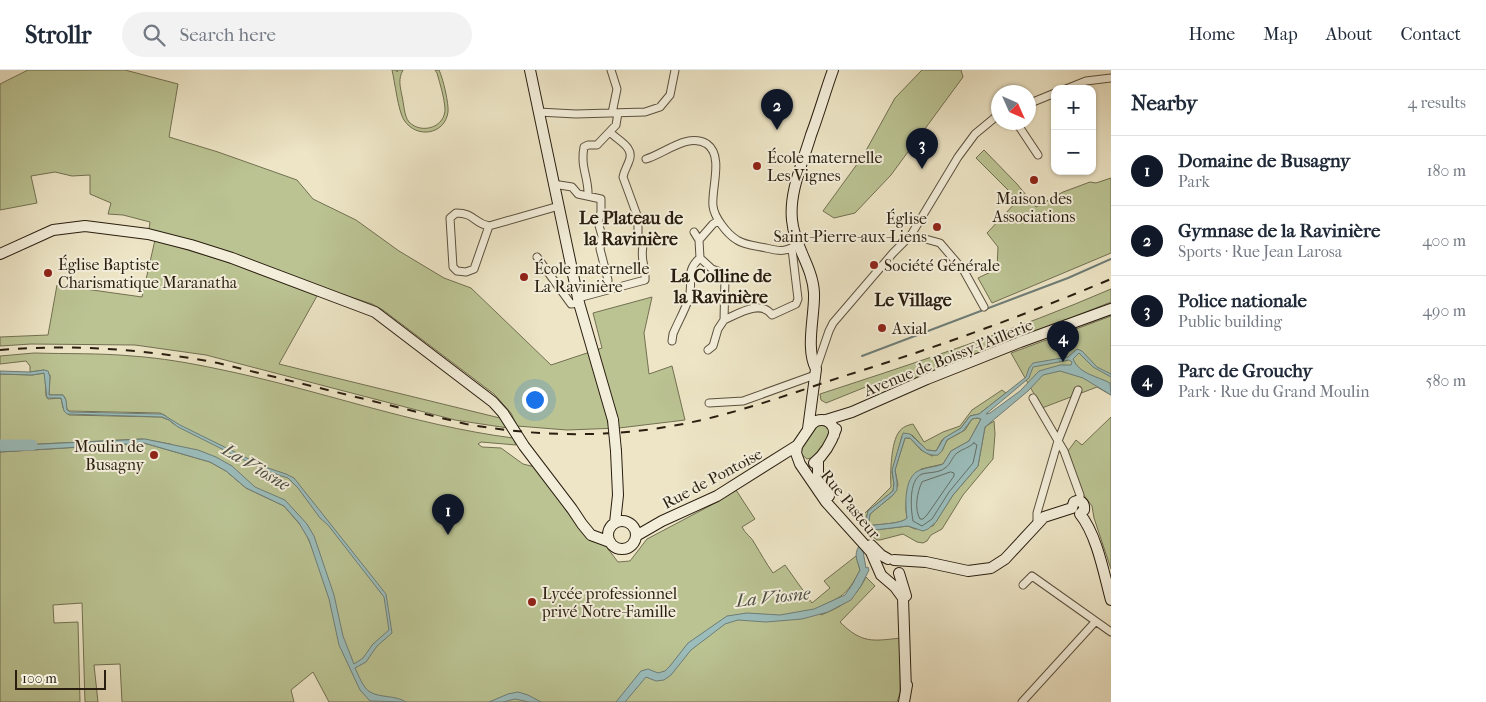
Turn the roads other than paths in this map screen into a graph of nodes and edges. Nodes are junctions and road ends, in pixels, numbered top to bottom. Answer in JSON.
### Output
{"nodes":[{"id":1,"x":530,"y":70,"type":"edge"},
{"id":2,"x":611,"y":70,"type":"edge"},
{"id":3,"x":833,"y":70,"type":"edge"},
{"id":4,"x":675,"y":74,"type":"edge"},
{"id":5,"x":1111,"y":78,"type":"edge"},
{"id":6,"x":1076,"y":85,"type":"edge"},
{"id":7,"x":1051,"y":95,"type":"edge"},
{"id":8,"x":1036,"y":101,"type":"edge"},
{"id":9,"x":538,"y":112,"type":"junction"},
{"id":10,"x":615,"y":113,"type":"junction"},
{"id":11,"x":991,"y":121,"type":"edge"},
{"id":12,"x":1021,"y":130,"type":"edge"},
{"id":13,"x":610,"y":132,"type":"junction"},
{"id":14,"x":1038,"y":155,"type":"dead end"},
{"id":15,"x":646,"y":159,"type":"dead end"},
{"id":16,"x":553,"y":184,"type":"junction"},
{"id":17,"x":588,"y":196,"type":"junction"},
{"id":18,"x":559,"y":206,"type":"junction"},
{"id":19,"x":718,"y":221,"type":"junction"},
{"id":20,"x":489,"y":226,"type":"junction"},
{"id":21,"x":694,"y":232,"type":"dead end"},
{"id":22,"x":911,"y":235,"type":"junction"},
{"id":23,"x":699,"y":240,"type":"junction"},
{"id":24,"x":795,"y":246,"type":"junction"},
{"id":25,"x":0,"y":254,"type":"edge"},
{"id":26,"x":537,"y":257,"type":"dead end"},
{"id":27,"x":700,"y":258,"type":"junction"},
{"id":28,"x":607,"y":290,"type":"junction"},
{"id":29,"x":578,"y":300,"type":"junction"},
{"id":30,"x":984,"y":307,"type":"dead end"},
{"id":31,"x":1111,"y":309,"type":"edge"},
{"id":32,"x":724,"y":320,"type":"junction"},
{"id":33,"x":672,"y":341,"type":"dead end"},
{"id":34,"x":708,"y":350,"type":"dead end"},
{"id":35,"x":816,"y":372,"type":"junction"},
{"id":36,"x":1078,"y":390,"type":"dead end"},
{"id":37,"x":1033,"y":398,"type":"dead end"},
{"id":38,"x":812,"y":401,"type":"junction"},
{"id":39,"x":709,"y":403,"type":"dead end"},
{"id":40,"x":852,"y":412,"type":"junction"},
{"id":41,"x":824,"y":420,"type":"junction"},
{"id":42,"x":808,"y":429,"type":"junction"},
{"id":43,"x":834,"y":435,"type":"junction"},
{"id":44,"x":1058,"y":441,"type":"junction"},
{"id":45,"x":798,"y":445,"type":"junction"},
{"id":46,"x":776,"y":460,"type":"junction"},
{"id":47,"x":818,"y":460,"type":"junction"},
{"id":48,"x":802,"y":462,"type":"junction"},
{"id":49,"x":618,"y":495,"type":"junction"},
{"id":50,"x":1080,"y":501,"type":"joint"},
{"id":51,"x":1076,"y":511,"type":"junction"},
{"id":52,"x":662,"y":521,"type":"junction"},
{"id":53,"x":629,"y":523,"type":"junction"},
{"id":54,"x":1037,"y":524,"type":"junction"},
{"id":55,"x":611,"y":532,"type":"junction"},
{"id":56,"x":857,"y":533,"type":"junction"},
{"id":57,"x":636,"y":536,"type":"junction"},
{"id":58,"x":870,"y":547,"type":"junction"},
{"id":59,"x":891,"y":560,"type":"junction"},
{"id":60,"x":911,"y":562,"type":"junction"},
{"id":61,"x":879,"y":570,"type":"junction"},
{"id":62,"x":899,"y":572,"type":"junction"},
{"id":63,"x":886,"y":579,"type":"junction"},
{"id":64,"x":1023,"y":585,"type":"dead end"},
{"id":65,"x":1111,"y":600,"type":"edge"},
{"id":66,"x":1095,"y":622,"type":"junction"},
{"id":67,"x":1111,"y":632,"type":"edge"},
{"id":68,"x":906,"y":691,"type":"junction"},
{"id":69,"x":904,"y":702,"type":"edge"},
{"id":70,"x":1022,"y":702,"type":"edge"}],
"edges":[{"from":1,"to":9,"type":"main road"},
{"from":2,"to":10,"type":"street"},
{"from":3,"to":24,"type":"main road"},
{"from":4,"to":10,"type":"street"},
{"from":5,"to":6,"type":"street"},
{"from":7,"to":8,"type":"street"},
{"from":9,"to":10,"type":"street"},
{"from":9,"to":16,"type":"main road"},
{"from":10,"to":13,"type":"street"},
{"from":11,"to":22,"type":"street"},
{"from":12,"to":14,"type":"street"},
{"from":13,"to":17,"type":"street"},
{"from":13,"to":28,"type":"street"},
{"from":15,"to":19,"type":"street"},
{"from":16,"to":17,"type":"street"},
{"from":16,"to":18,"type":"main road"},
{"from":17,"to":28,"type":"street"},
{"from":18,"to":20,"type":"street"},
{"from":18,"to":29,"type":"main road"},
{"from":19,"to":23,"type":"street"},
{"from":19,"to":24,"type":"street"},
{"from":20,"to":20,"type":"street"},
{"from":21,"to":23,"type":"street"},
{"from":22,"to":30,"type":"street"},
{"from":22,"to":35,"type":"street"},
{"from":23,"to":27,"type":"street"},
{"from":24,"to":32,"type":"street"},
{"from":24,"to":35,"type":"main road"},
{"from":25,"to":55,"type":"main road"},
{"from":26,"to":29,"type":"street"},
{"from":27,"to":32,"type":"street"},
{"from":27,"to":33,"type":"street"},
{"from":28,"to":29,"type":"street"},
{"from":29,"to":49,"type":"main road","bridge":true},
{"from":31,"to":40,"type":"main road","name":"Avenue de Boissy-l'Aillerie"},
{"from":32,"to":34,"type":"street"},
{"from":35,"to":38,"type":"main road"},
{"from":35,"to":39,"type":"street"},
{"from":36,"to":44,"type":"street"},
{"from":37,"to":44,"type":"street"},
{"from":38,"to":41,"type":"main road"},
{"from":38,"to":42,"type":"main road"},
{"from":40,"to":41,"type":"main road","name":"Avenue de Boissy-l'Aillerie"},
{"from":40,"to":43,"type":"main road","name":"Avenue de Boissy-l'Aillerie"},
{"from":41,"to":42,"type":"main road","name":"Avenue de Boissy-l'Aillerie"},
{"from":41,"to":43,"type":"main road"},
{"from":42,"to":45,"type":"main road"},
{"from":43,"to":47,"type":"main road","name":"Avenue de Boissy-l'Aillerie"},
{"from":44,"to":50,"type":"street"},
{"from":44,"to":54,"type":"street"},
{"from":45,"to":46,"type":"main road","name":"Rue de Pontoise"},
{"from":45,"to":48,"type":"main road"},
{"from":46,"to":48,"type":"main road","name":"Rue de Pontoise"},
{"from":46,"to":52,"type":"main road","name":"Rue de Pontoise"},
{"from":47,"to":48,"type":"main road"},
{"from":47,"to":56,"type":"main road","name":"Rue Pasteur"},
{"from":48,"to":56,"type":"main road","name":"Rue Pasteur"},
{"from":49,"to":53,"type":"main road"},
{"from":49,"to":55,"type":"main road"},
{"from":50,"to":51,"type":"main road"},
{"from":51,"to":54,"type":"main road"},
{"from":51,"to":65,"type":"main road"},
{"from":52,"to":53,"type":"main road","name":"Rue de Pontoise"},
{"from":52,"to":57,"type":"main road","name":"Rue de Pontoise"},
{"from":53,"to":55,"type":"main road"},
{"from":53,"to":57,"type":"main road"},
{"from":54,"to":60,"type":"main road"},
{"from":55,"to":57,"type":"main road"},
{"from":56,"to":58,"type":"main road","name":"Rue Pasteur"},
{"from":58,"to":59,"type":"main road","name":"Rue Pasteur"},
{"from":58,"to":61,"type":"main road","name":"Rue Pasteur"},
{"from":59,"to":60,"type":"main road"},
{"from":59,"to":61,"type":"main road"},
{"from":59,"to":62,"type":"main road"},
{"from":60,"to":62,"type":"main road"},
{"from":61,"to":63,"type":"main road"},
{"from":62,"to":63,"type":"main road"},
{"from":62,"to":68,"type":"main road"},
{"from":63,"to":68,"type":"main road"},
{"from":64,"to":66,"type":"street"},
{"from":66,"to":67,"type":"street"},
{"from":66,"to":70,"type":"street"},
{"from":68,"to":69,"type":"main road"}]}
